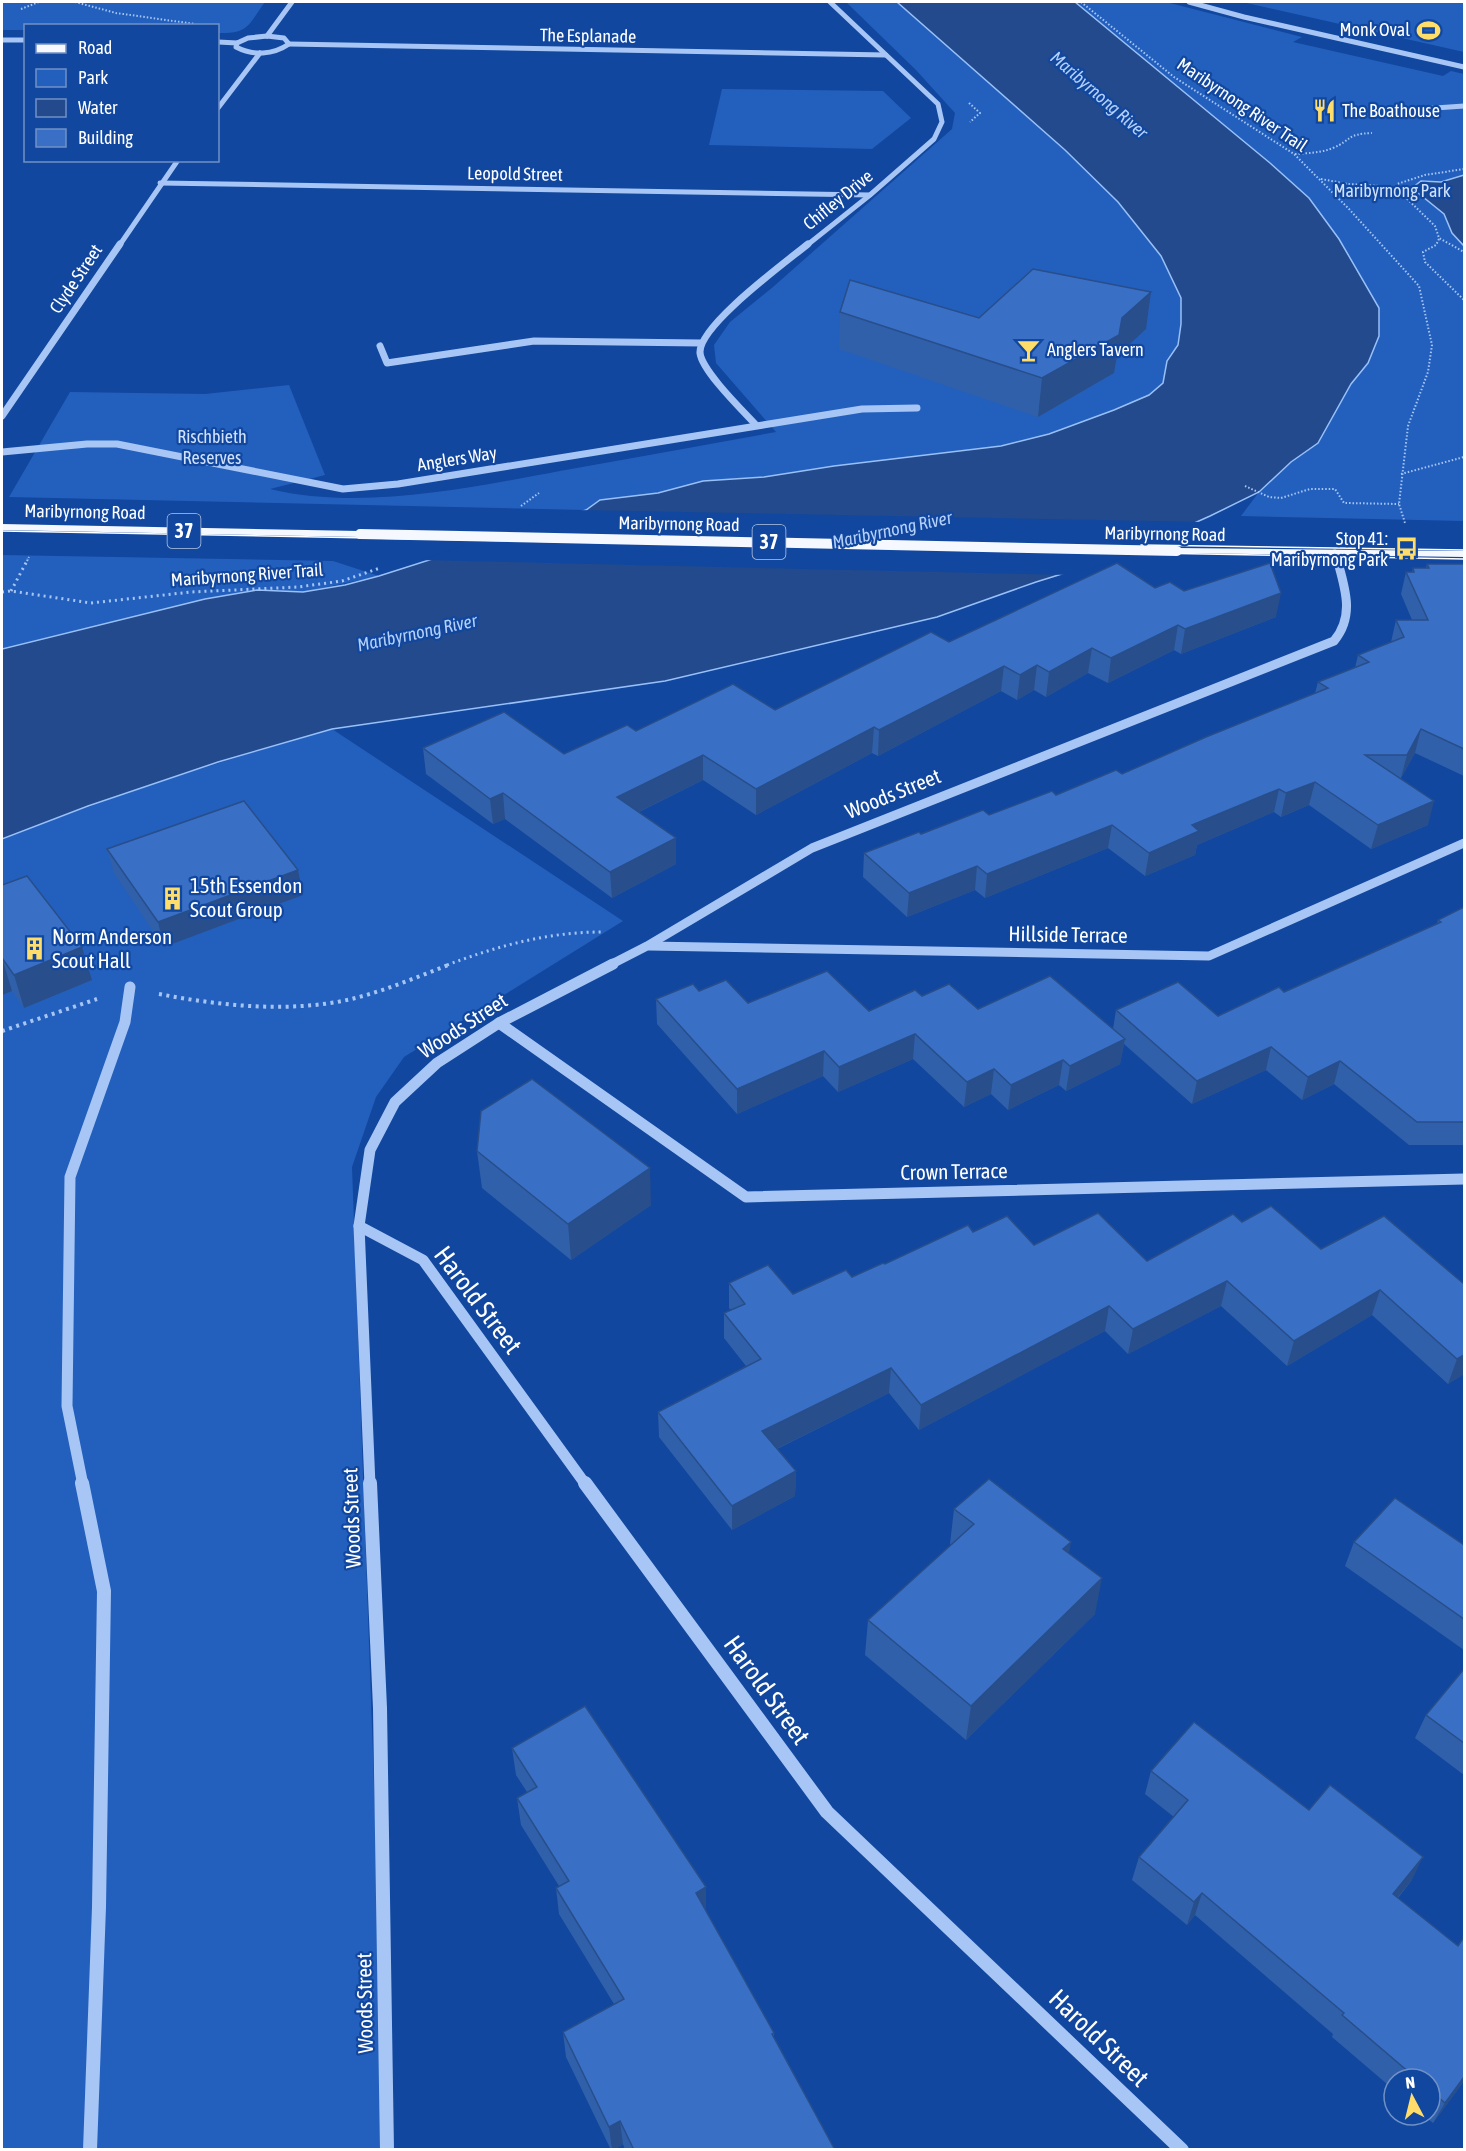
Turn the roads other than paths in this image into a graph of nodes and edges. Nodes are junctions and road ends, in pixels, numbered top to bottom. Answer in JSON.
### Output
{"nodes":[{"id":1,"x":292,"y":2,"type":"edge"},
{"id":2,"x":830,"y":2,"type":"edge"},
{"id":3,"x":1189,"y":2,"type":"edge"},
{"id":4,"x":267,"y":36,"type":"junction"},
{"id":5,"x":2,"y":39,"type":"edge"},
{"id":6,"x":24,"y":40,"type":"edge"},
{"id":7,"x":219,"y":42,"type":"edge"},
{"id":8,"x":237,"y":43,"type":"junction"},
{"id":9,"x":289,"y":44,"type":"junction"},
{"id":10,"x":260,"y":52,"type":"junction"},
{"id":11,"x":886,"y":55,"type":"junction"},
{"id":12,"x":1464,"y":67,"type":"edge"},
{"id":13,"x":1464,"y":106,"type":"edge"},
{"id":14,"x":219,"y":107,"type":"edge"},
{"id":15,"x":1392,"y":111,"type":"dead end"},
{"id":16,"x":176,"y":162,"type":"edge"},
{"id":17,"x":160,"y":183,"type":"junction"},
{"id":18,"x":870,"y":195,"type":"junction"},
{"id":19,"x":701,"y":343,"type":"junction"},
{"id":20,"x":380,"y":346,"type":"dead end"},
{"id":21,"x":4,"y":407,"type":"edge"},
{"id":22,"x":917,"y":408,"type":"dead end"},
{"id":23,"x":2,"y":416,"type":"edge"},
{"id":24,"x":756,"y":425,"type":"junction"},
{"id":25,"x":2,"y":452,"type":"edge"},
{"id":26,"x":2,"y":527,"type":"edge"},
{"id":27,"x":1335,"y":553,"type":"junction"},
{"id":28,"x":1464,"y":554,"type":"edge"},
{"id":29,"x":1464,"y":843,"type":"edge"},
{"id":30,"x":647,"y":946,"type":"junction"},
{"id":31,"x":130,"y":987,"type":"road end"},
{"id":32,"x":499,"y":1023,"type":"junction"},
{"id":33,"x":1464,"y":1179,"type":"edge"},
{"id":34,"x":358,"y":1226,"type":"junction"},
{"id":35,"x":90,"y":2150,"type":"edge"},
{"id":36,"x":387,"y":2150,"type":"edge"},
{"id":37,"x":1182,"y":2150,"type":"edge"}],
"edges":[{"from":1,"to":4,"type":"street"},
{"from":2,"to":11,"type":"street","name":"Chifley Drive"},
{"from":3,"to":12,"type":"street"},
{"from":4,"to":8,"type":"street"},
{"from":4,"to":9,"type":"street"},
{"from":5,"to":6,"type":"street"},
{"from":7,"to":8,"type":"street"},
{"from":8,"to":10,"type":"street"},
{"from":9,"to":10,"type":"street"},
{"from":9,"to":11,"type":"street","name":"The Esplanade"},
{"from":10,"to":14,"type":"street"},
{"from":11,"to":18,"type":"street","name":"Chifley Drive"},
{"from":13,"to":15,"type":"street"},
{"from":16,"to":17,"type":"street","name":"Clyde Street"},
{"from":17,"to":18,"type":"street","name":"Leopold Street"},
{"from":17,"to":21,"type":"street","name":"Clyde Street"},
{"from":18,"to":19,"type":"street","name":"Chifley Drive"},
{"from":19,"to":20,"type":"street"},
{"from":19,"to":24,"type":"street"},
{"from":21,"to":23,"type":"street","name":"Clyde Street"},
{"from":22,"to":24,"type":"street","name":"Anglers Way"},
{"from":24,"to":25,"type":"street","name":"Anglers Way"},
{"from":26,"to":27,"type":"main road","name":"Maribyrnong Road","number":"37","bridge":true},
{"from":27,"to":28,"type":"main road","name":"Maribyrnong Road","number":"37"},
{"from":27,"to":30,"type":"street","name":"Woods Street"},
{"from":29,"to":30,"type":"street","name":"Hillside Terrace"},
{"from":30,"to":32,"type":"street","name":"Woods Street"},
{"from":31,"to":35,"type":"street"},
{"from":32,"to":33,"type":"street","name":"Crown Terrace"},
{"from":32,"to":34,"type":"street","name":"Woods Street"},
{"from":34,"to":36,"type":"street","name":"Woods Street"},
{"from":34,"to":37,"type":"street","name":"Harold Street"}]}
